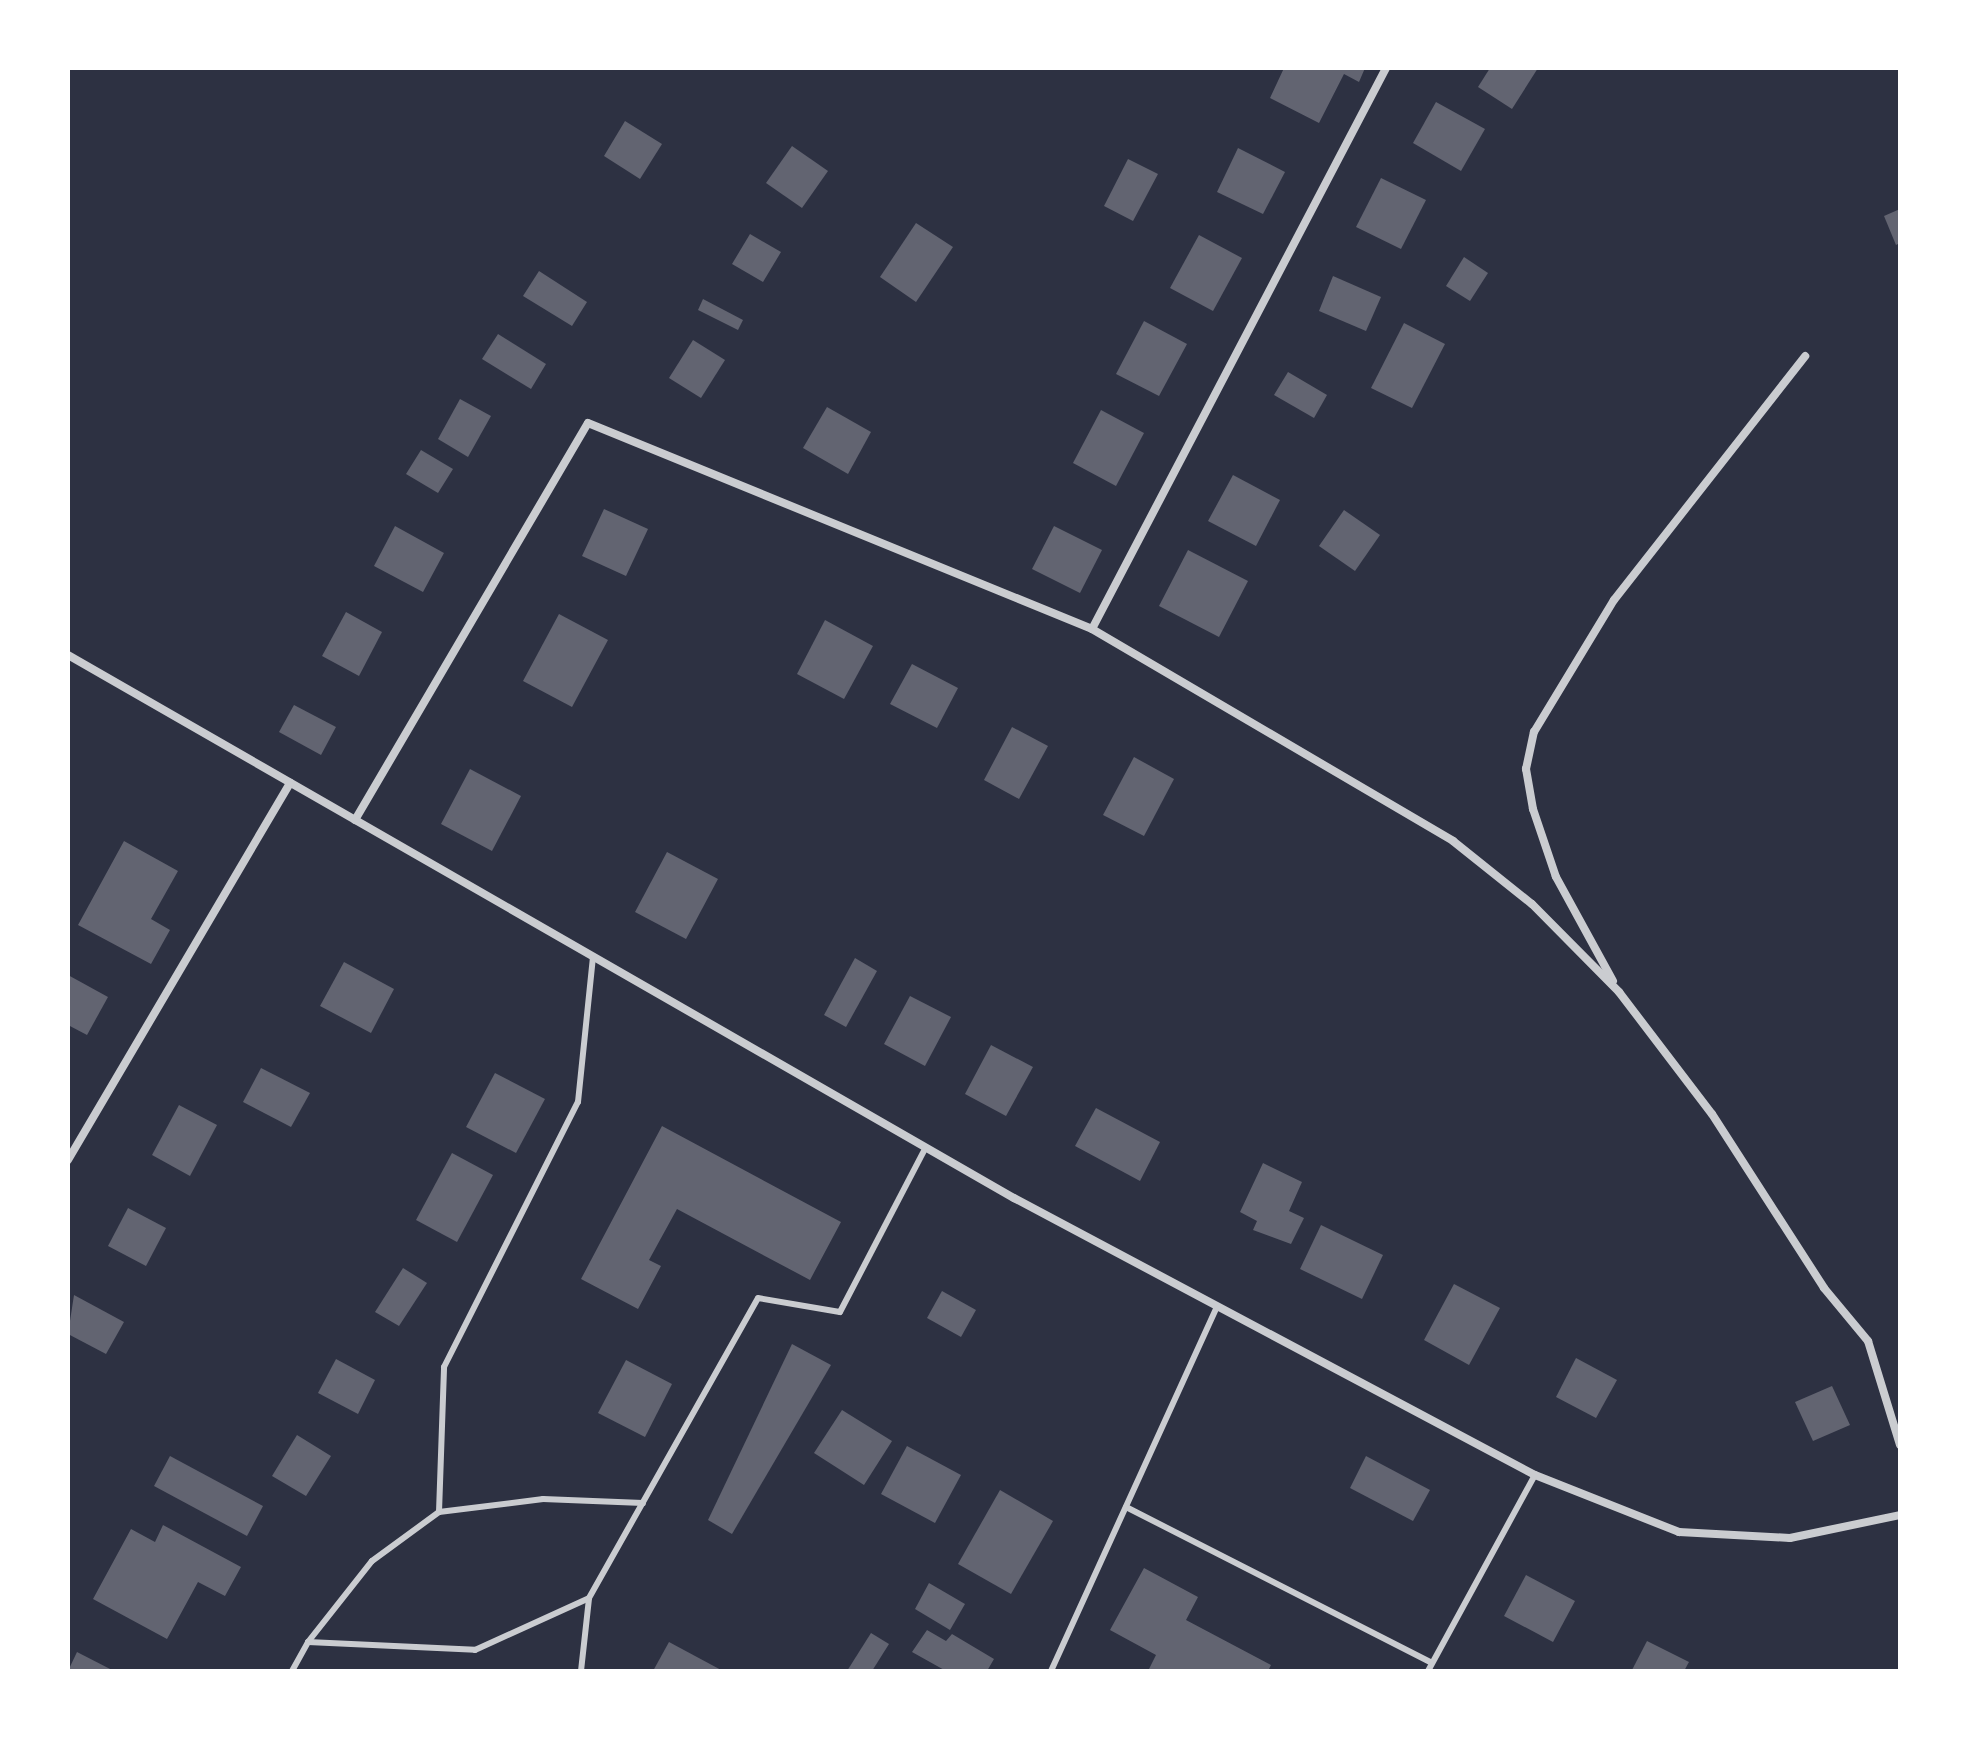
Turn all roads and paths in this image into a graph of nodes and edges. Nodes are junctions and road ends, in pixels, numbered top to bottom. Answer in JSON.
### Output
{"nodes":[{"id":1,"x":1386,"y":68,"type":"edge"},
{"id":2,"x":1805,"y":356,"type":"dead end"},
{"id":3,"x":1092,"y":629,"type":"junction"},
{"id":4,"x":68,"y":655,"type":"edge"},
{"id":5,"x":290,"y":783,"type":"junction"},
{"id":6,"x":355,"y":820,"type":"junction"},
{"id":7,"x":593,"y":957,"type":"junction"},
{"id":8,"x":1619,"y":992,"type":"junction"},
{"id":9,"x":926,"y":1147,"type":"junction"},
{"id":10,"x":68,"y":1160,"type":"edge"},
{"id":11,"x":1217,"y":1306,"type":"junction"},
{"id":12,"x":1900,"y":1445,"type":"edge"},
{"id":13,"x":1535,"y":1475,"type":"junction"},
{"id":14,"x":643,"y":1503,"type":"junction"},
{"id":15,"x":1126,"y":1507,"type":"junction"},
{"id":16,"x":439,"y":1512,"type":"junction"},
{"id":17,"x":1900,"y":1515,"type":"edge"},
{"id":18,"x":589,"y":1598,"type":"junction"},
{"id":19,"x":308,"y":1642,"type":"junction"},
{"id":20,"x":1432,"y":1663,"type":"junction"},
{"id":21,"x":292,"y":1671,"type":"edge"},
{"id":22,"x":581,"y":1671,"type":"edge"},
{"id":23,"x":1051,"y":1671,"type":"edge"},
{"id":24,"x":1428,"y":1671,"type":"edge"}],
"edges":[{"from":1,"to":3,"type":"street"},
{"from":2,"to":8,"type":"street"},
{"from":3,"to":6,"type":"street"},
{"from":3,"to":8,"type":"street"},
{"from":4,"to":5,"type":"street"},
{"from":5,"to":6,"type":"street"},
{"from":5,"to":10,"type":"street"},
{"from":6,"to":7,"type":"street"},
{"from":7,"to":9,"type":"street"},
{"from":7,"to":16,"type":"lane"},
{"from":8,"to":12,"type":"street"},
{"from":9,"to":11,"type":"street"},
{"from":9,"to":14,"type":"lane"},
{"from":11,"to":13,"type":"street"},
{"from":11,"to":15,"type":"lane"},
{"from":13,"to":17,"type":"street"},
{"from":13,"to":20,"type":"lane"},
{"from":14,"to":16,"type":"lane"},
{"from":14,"to":18,"type":"lane"},
{"from":15,"to":20,"type":"lane"},
{"from":15,"to":23,"type":"lane"},
{"from":16,"to":19,"type":"lane"},
{"from":18,"to":19,"type":"lane"},
{"from":18,"to":22,"type":"lane"},
{"from":19,"to":21,"type":"lane"},
{"from":20,"to":24,"type":"lane"}]}
